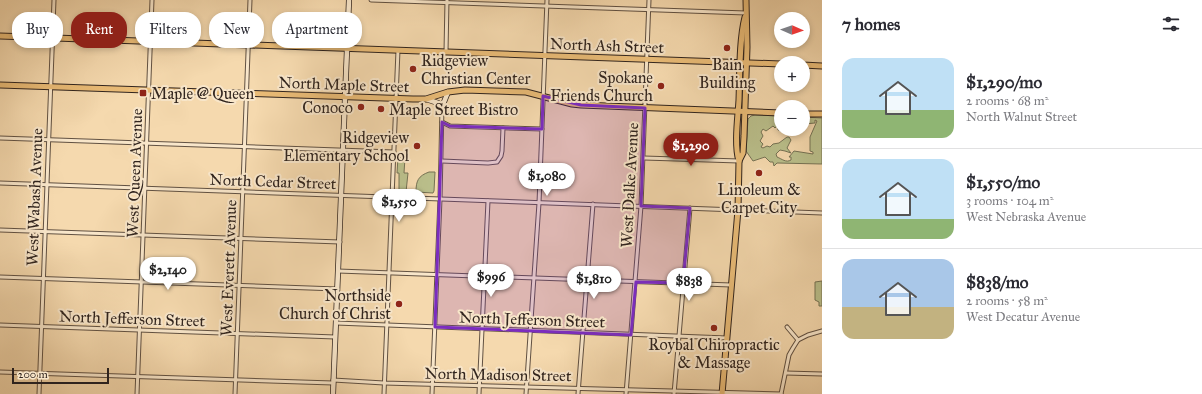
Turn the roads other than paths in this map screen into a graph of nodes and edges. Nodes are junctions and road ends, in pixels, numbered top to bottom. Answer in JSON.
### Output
{"nodes":[{"id":1,"x":54,"y":0,"type":"edge"},
{"id":2,"x":152,"y":0,"type":"edge"},
{"id":3,"x":250,"y":0,"type":"edge"},
{"id":4,"x":349,"y":0,"type":"edge"},
{"id":5,"x":371,"y":0,"type":"edge"},
{"id":6,"x":547,"y":0,"type":"edge"},
{"id":7,"x":649,"y":0,"type":"edge"},
{"id":8,"x":746,"y":0,"type":"edge"},
{"id":9,"x":447,"y":2,"type":"edge"},
{"id":10,"x":547,"y":7,"type":"junction"},
{"id":11,"x":649,"y":10,"type":"junction"},
{"id":12,"x":53,"y":12,"type":"edge"},
{"id":13,"x":151,"y":12,"type":"edge"},
{"id":14,"x":249,"y":12,"type":"edge"},
{"id":15,"x":348,"y":12,"type":"edge"},
{"id":16,"x":746,"y":13,"type":"junction"},
{"id":17,"x":0,"y":36,"type":"edge"},
{"id":18,"x":12,"y":36,"type":"edge"},
{"id":19,"x":63,"y":38,"type":"edge"},
{"id":20,"x":135,"y":41,"type":"edge"},
{"id":21,"x":52,"y":48,"type":"edge"},
{"id":22,"x":150,"y":48,"type":"edge"},
{"id":23,"x":248,"y":48,"type":"edge"},
{"id":24,"x":347,"y":48,"type":"joint"},
{"id":25,"x":398,"y":50,"type":"junction"},
{"id":26,"x":446,"y":52,"type":"junction"},
{"id":27,"x":545,"y":56,"type":"junction"},
{"id":28,"x":647,"y":59,"type":"junction"},
{"id":29,"x":740,"y":63,"type":"junction"},
{"id":30,"x":747,"y":63,"type":"junction"},
{"id":31,"x":774,"y":64,"type":"edge"},
{"id":32,"x":810,"y":65,"type":"edge"},
{"id":33,"x":822,"y":66,"type":"edge"},
{"id":34,"x":0,"y":84,"type":"edge"},
{"id":35,"x":50,"y":86,"type":"junction"},
{"id":36,"x":149,"y":90,"type":"junction"},
{"id":37,"x":448,"y":92,"type":"junction"},
{"id":38,"x":247,"y":94,"type":"junction"},
{"id":39,"x":543,"y":96,"type":"junction"},
{"id":40,"x":345,"y":97,"type":"junction"},
{"id":41,"x":396,"y":99,"type":"junction"},
{"id":42,"x":426,"y":99,"type":"junction"},
{"id":43,"x":442,"y":107,"type":"junction"},
{"id":44,"x":645,"y":108,"type":"junction"},
{"id":45,"x":738,"y":112,"type":"junction"},
{"id":46,"x":745,"y":112,"type":"junction"},
{"id":47,"x":774,"y":113,"type":"edge"},
{"id":48,"x":810,"y":114,"type":"edge"},
{"id":49,"x":822,"y":114,"type":"edge"},
{"id":50,"x":442,"y":122,"type":"junction"},
{"id":51,"x":503,"y":128,"type":"junction"},
{"id":52,"x":542,"y":129,"type":"junction"},
{"id":53,"x":0,"y":138,"type":"edge"},
{"id":54,"x":48,"y":140,"type":"junction"},
{"id":55,"x":147,"y":143,"type":"junction"},
{"id":56,"x":245,"y":147,"type":"junction"},
{"id":57,"x":343,"y":151,"type":"junction"},
{"id":58,"x":394,"y":152,"type":"junction"},
{"id":59,"x":644,"y":158,"type":"junction"},
{"id":60,"x":442,"y":161,"type":"junction"},
{"id":61,"x":739,"y":161,"type":"junction"},
{"id":62,"x":0,"y":183,"type":"edge"},
{"id":63,"x":47,"y":185,"type":"junction"},
{"id":64,"x":145,"y":189,"type":"junction"},
{"id":65,"x":243,"y":192,"type":"junction"},
{"id":66,"x":342,"y":196,"type":"junction"},
{"id":67,"x":392,"y":198,"type":"junction"},
{"id":68,"x":440,"y":199,"type":"junction"},
{"id":69,"x":488,"y":201,"type":"junction"},
{"id":70,"x":539,"y":202,"type":"junction"},
{"id":71,"x":593,"y":204,"type":"junction"},
{"id":72,"x":642,"y":206,"type":"junction"},
{"id":73,"x":690,"y":208,"type":"junction"},
{"id":74,"x":738,"y":210,"type":"junction"},
{"id":75,"x":822,"y":213,"type":"edge"},
{"id":76,"x":0,"y":230,"type":"edge"},
{"id":77,"x":45,"y":231,"type":"junction"},
{"id":78,"x":143,"y":235,"type":"junction"},
{"id":79,"x":241,"y":239,"type":"junction"},
{"id":80,"x":340,"y":242,"type":"junction"},
{"id":81,"x":338,"y":271,"type":"junction"},
{"id":82,"x":389,"y":272,"type":"junction"},
{"id":83,"x":437,"y":274,"type":"junction"},
{"id":84,"x":485,"y":276,"type":"junction"},
{"id":85,"x":0,"y":277,"type":"edge"},
{"id":86,"x":534,"y":278,"type":"junction"},
{"id":87,"x":43,"y":279,"type":"junction"},
{"id":88,"x":588,"y":280,"type":"junction"},
{"id":89,"x":142,"y":282,"type":"junction"},
{"id":90,"x":636,"y":282,"type":"junction"},
{"id":91,"x":683,"y":283,"type":"junction"},
{"id":92,"x":732,"y":285,"type":"junction"},
{"id":93,"x":239,"y":286,"type":"junction"},
{"id":94,"x":338,"y":289,"type":"junction"},
{"id":95,"x":336,"y":323,"type":"junction"},
{"id":96,"x":0,"y":325,"type":"edge"},
{"id":97,"x":41,"y":326,"type":"junction"},
{"id":98,"x":387,"y":326,"type":"junction"},
{"id":99,"x":435,"y":327,"type":"junction"},
{"id":100,"x":787,"y":327,"type":"dead end"},
{"id":101,"x":482,"y":329,"type":"junction"},
{"id":102,"x":139,"y":330,"type":"junction"},
{"id":103,"x":530,"y":331,"type":"junction"},
{"id":104,"x":822,"y":331,"type":"edge"},
{"id":105,"x":583,"y":333,"type":"junction"},
{"id":106,"x":237,"y":334,"type":"junction"},
{"id":107,"x":631,"y":335,"type":"junction"},
{"id":108,"x":679,"y":336,"type":"junction"},
{"id":109,"x":335,"y":337,"type":"junction"},
{"id":110,"x":727,"y":338,"type":"junction"},
{"id":111,"x":798,"y":340,"type":"junction"},
{"id":112,"x":0,"y":372,"type":"edge"},
{"id":113,"x":39,"y":373,"type":"junction"},
{"id":114,"x":786,"y":373,"type":"junction"},
{"id":115,"x":822,"y":374,"type":"edge"},
{"id":116,"x":137,"y":377,"type":"junction"},
{"id":117,"x":236,"y":380,"type":"junction"},
{"id":118,"x":333,"y":382,"type":"junction"},
{"id":119,"x":384,"y":383,"type":"junction"},
{"id":120,"x":432,"y":384,"type":"junction"},
{"id":121,"x":480,"y":386,"type":"junction"},
{"id":122,"x":527,"y":386,"type":"junction"},
{"id":123,"x":578,"y":388,"type":"junction"},
{"id":124,"x":627,"y":390,"type":"junction"},
{"id":125,"x":674,"y":393,"type":"edge"},
{"id":126,"x":722,"y":393,"type":"edge"},
{"id":127,"x":39,"y":394,"type":"edge"},
{"id":128,"x":136,"y":394,"type":"edge"},
{"id":129,"x":235,"y":394,"type":"edge"},
{"id":130,"x":333,"y":394,"type":"edge"},
{"id":131,"x":384,"y":394,"type":"edge"},
{"id":132,"x":432,"y":394,"type":"edge"},
{"id":133,"x":479,"y":394,"type":"edge"},
{"id":134,"x":526,"y":394,"type":"edge"},
{"id":135,"x":578,"y":394,"type":"edge"},
{"id":136,"x":626,"y":394,"type":"edge"},
{"id":137,"x":781,"y":394,"type":"edge"}],
"edges":[{"from":1,"to":12,"type":"street","name":"West Wabash Avenue"},
{"from":2,"to":13,"type":"street","name":"West Queen Avenue"},
{"from":3,"to":14,"type":"street","name":"West Everett Avenue"},
{"from":4,"to":15,"type":"street"},
{"from":5,"to":9,"type":"street"},
{"from":6,"to":10,"type":"street"},
{"from":7,"to":11,"type":"street","name":"West Dalke Avenue"},
{"from":8,"to":16,"type":"main road"},
{"from":9,"to":10,"type":"street"},
{"from":9,"to":26,"type":"street"},
{"from":10,"to":11,"type":"street"},
{"from":10,"to":27,"type":"street"},
{"from":11,"to":16,"type":"street"},
{"from":11,"to":28,"type":"street","name":"West Dalke Avenue"},
{"from":16,"to":29,"type":"main road"},
{"from":16,"to":30,"type":"main road"},
{"from":17,"to":18,"type":"main road","name":"North Ash Street"},
{"from":19,"to":20,"type":"main road","name":"North Ash Street"},
{"from":21,"to":35,"type":"street","name":"West Wabash Avenue"},
{"from":22,"to":36,"type":"street","name":"West Queen Avenue"},
{"from":23,"to":38,"type":"street","name":"West Everett Avenue"},
{"from":24,"to":25,"type":"main road","name":"North Ash Street"},
{"from":24,"to":40,"type":"street"},
{"from":25,"to":26,"type":"main road","name":"North Ash Street"},
{"from":25,"to":41,"type":"street"},
{"from":26,"to":27,"type":"main road","name":"North Ash Street"},
{"from":27,"to":28,"type":"main road","name":"North Ash Street"},
{"from":27,"to":39,"type":"street"},
{"from":28,"to":29,"type":"main road","name":"North Ash Street"},
{"from":28,"to":44,"type":"street","name":"West Dalke Avenue"},
{"from":29,"to":30,"type":"main road","name":"North Ash Street"},
{"from":29,"to":45,"type":"main road"},
{"from":30,"to":31,"type":"main road","name":"North Ash Street"},
{"from":30,"to":46,"type":"main road"},
{"from":32,"to":33,"type":"main road"},
{"from":34,"to":35,"type":"main road","name":"North Maple Street"},
{"from":35,"to":36,"type":"main road","name":"North Maple Street"},
{"from":35,"to":54,"type":"street","name":"West Wabash Avenue"},
{"from":36,"to":38,"type":"main road","name":"North Maple Street"},
{"from":36,"to":55,"type":"street","name":"West Queen Avenue"},
{"from":37,"to":39,"type":"main road","name":"North Maple Street"},
{"from":37,"to":42,"type":"main road","name":"North Maple Street"},
{"from":37,"to":43,"type":"street"},
{"from":38,"to":40,"type":"main road","name":"North Maple Street"},
{"from":38,"to":56,"type":"street","name":"West Everett Avenue"},
{"from":39,"to":44,"type":"main road","name":"North Maple Street"},
{"from":39,"to":52,"type":"street"},
{"from":40,"to":41,"type":"main road","name":"North Maple Street"},
{"from":40,"to":57,"type":"street"},
{"from":41,"to":42,"type":"main road","name":"North Maple Street"},
{"from":41,"to":58,"type":"street"},
{"from":42,"to":43,"type":"street"},
{"from":43,"to":50,"type":"street"},
{"from":44,"to":45,"type":"main road","name":"North Maple Street"},
{"from":44,"to":59,"type":"street","name":"West Dalke Avenue"},
{"from":45,"to":46,"type":"main road","name":"North Maple Street"},
{"from":45,"to":61,"type":"main road"},
{"from":46,"to":47,"type":"main road","name":"North Maple Street"},
{"from":46,"to":61,"type":"main road"},
{"from":48,"to":49,"type":"main road"},
{"from":50,"to":51,"type":"street"},
{"from":50,"to":60,"type":"street"},
{"from":51,"to":52,"type":"street"},
{"from":51,"to":60,"type":"street"},
{"from":52,"to":70,"type":"street"},
{"from":53,"to":54,"type":"street"},
{"from":54,"to":55,"type":"street"},
{"from":54,"to":63,"type":"street","name":"West Wabash Avenue"},
{"from":55,"to":56,"type":"street"},
{"from":55,"to":64,"type":"street","name":"West Queen Avenue"},
{"from":56,"to":57,"type":"street"},
{"from":56,"to":65,"type":"street","name":"West Everett Avenue"},
{"from":57,"to":58,"type":"street"},
{"from":57,"to":66,"type":"street"},
{"from":58,"to":67,"type":"street"},
{"from":59,"to":61,"type":"street"},
{"from":59,"to":72,"type":"street","name":"West Dalke Avenue"},
{"from":60,"to":68,"type":"street"},
{"from":61,"to":74,"type":"main road"},
{"from":62,"to":63,"type":"street","name":"North Cedar Street"},
{"from":63,"to":64,"type":"street","name":"North Cedar Street"},
{"from":63,"to":77,"type":"street","name":"West Wabash Avenue"},
{"from":64,"to":65,"type":"street","name":"North Cedar Street"},
{"from":64,"to":78,"type":"street","name":"West Queen Avenue"},
{"from":65,"to":66,"type":"street","name":"North Cedar Street"},
{"from":65,"to":79,"type":"street","name":"West Everett Avenue"},
{"from":66,"to":67,"type":"street","name":"North Cedar Street"},
{"from":66,"to":80,"type":"street"},
{"from":67,"to":68,"type":"street","name":"North Cedar Street"},
{"from":67,"to":82,"type":"street"},
{"from":68,"to":69,"type":"street","name":"North Cedar Street"},
{"from":68,"to":83,"type":"street"},
{"from":69,"to":70,"type":"street","name":"North Cedar Street"},
{"from":69,"to":84,"type":"street"},
{"from":70,"to":71,"type":"street","name":"North Cedar Street"},
{"from":70,"to":86,"type":"street"},
{"from":71,"to":72,"type":"street","name":"North Cedar Street"},
{"from":71,"to":88,"type":"street"},
{"from":72,"to":73,"type":"street","name":"North Cedar Street"},
{"from":72,"to":90,"type":"street","name":"West Dalke Avenue"},
{"from":73,"to":74,"type":"street","name":"North Cedar Street"},
{"from":73,"to":91,"type":"street"},
{"from":74,"to":75,"type":"street","name":"North Cedar Street"},
{"from":74,"to":92,"type":"main road"},
{"from":76,"to":77,"type":"street"},
{"from":77,"to":78,"type":"street"},
{"from":77,"to":87,"type":"street","name":"West Wabash Avenue"},
{"from":78,"to":79,"type":"street"},
{"from":78,"to":89,"type":"street","name":"West Queen Avenue"},
{"from":79,"to":80,"type":"street"},
{"from":79,"to":93,"type":"street","name":"West Everett Avenue"},
{"from":80,"to":81,"type":"street"},
{"from":81,"to":82,"type":"street"},
{"from":81,"to":94,"type":"street"},
{"from":82,"to":83,"type":"street"},
{"from":82,"to":98,"type":"street"},
{"from":83,"to":84,"type":"street"},
{"from":83,"to":99,"type":"street"},
{"from":84,"to":86,"type":"street"},
{"from":84,"to":101,"type":"street"},
{"from":85,"to":87,"type":"street"},
{"from":86,"to":88,"type":"street"},
{"from":86,"to":103,"type":"street"},
{"from":87,"to":89,"type":"street"},
{"from":87,"to":97,"type":"street","name":"West Wabash Avenue"},
{"from":88,"to":90,"type":"street"},
{"from":88,"to":105,"type":"street"},
{"from":89,"to":93,"type":"street"},
{"from":89,"to":102,"type":"street","name":"West Queen Avenue"},
{"from":90,"to":91,"type":"street"},
{"from":90,"to":107,"type":"street","name":"West Dalke Avenue"},
{"from":91,"to":92,"type":"street"},
{"from":91,"to":108,"type":"street"},
{"from":92,"to":110,"type":"main road"},
{"from":93,"to":94,"type":"street"},
{"from":93,"to":106,"type":"street","name":"West Everett Avenue"},
{"from":94,"to":95,"type":"street"},
{"from":95,"to":98,"type":"street","name":"North Jefferson Street"},
{"from":95,"to":109,"type":"street"},
{"from":96,"to":97,"type":"street","name":"North Jefferson Street"},
{"from":97,"to":102,"type":"street","name":"North Jefferson Street"},
{"from":97,"to":113,"type":"street","name":"West Wabash Avenue"},
{"from":98,"to":99,"type":"street","name":"North Jefferson Street"},
{"from":98,"to":119,"type":"street"},
{"from":99,"to":101,"type":"street","name":"North Jefferson Street"},
{"from":99,"to":120,"type":"street"},
{"from":100,"to":111,"type":"street"},
{"from":101,"to":103,"type":"street","name":"North Jefferson Street"},
{"from":101,"to":121,"type":"street"},
{"from":102,"to":106,"type":"street","name":"North Jefferson Street"},
{"from":102,"to":116,"type":"street","name":"West Queen Avenue"},
{"from":103,"to":105,"type":"street","name":"North Jefferson Street"},
{"from":103,"to":122,"type":"street"},
{"from":104,"to":111,"type":"street"},
{"from":105,"to":107,"type":"street","name":"North Jefferson Street"},
{"from":105,"to":123,"type":"street"},
{"from":106,"to":109,"type":"street","name":"North Jefferson Street"},
{"from":106,"to":117,"type":"street","name":"West Everett Avenue"},
{"from":107,"to":108,"type":"street","name":"North Jefferson Street"},
{"from":107,"to":124,"type":"street","name":"West Dalke Avenue"},
{"from":108,"to":110,"type":"street","name":"North Jefferson Street"},
{"from":108,"to":125,"type":"street"},
{"from":109,"to":118,"type":"street"},
{"from":110,"to":126,"type":"main road"},
{"from":111,"to":114,"type":"street"},
{"from":112,"to":113,"type":"street","name":"North Madison Street"},
{"from":113,"to":116,"type":"street","name":"North Madison Street"},
{"from":113,"to":127,"type":"street","name":"West Wabash Avenue"},
{"from":114,"to":115,"type":"street"},
{"from":114,"to":137,"type":"street"},
{"from":116,"to":117,"type":"street","name":"North Madison Street"},
{"from":116,"to":128,"type":"street","name":"West Queen Avenue"},
{"from":117,"to":118,"type":"street","name":"North Madison Street"},
{"from":117,"to":129,"type":"street","name":"West Everett Avenue"},
{"from":118,"to":119,"type":"street","name":"North Madison Street"},
{"from":118,"to":130,"type":"street"},
{"from":119,"to":120,"type":"street","name":"North Madison Street"},
{"from":119,"to":131,"type":"street"},
{"from":120,"to":121,"type":"street","name":"North Madison Street"},
{"from":120,"to":132,"type":"street"},
{"from":121,"to":122,"type":"street","name":"North Madison Street"},
{"from":121,"to":133,"type":"street"},
{"from":122,"to":123,"type":"street","name":"North Madison Street"},
{"from":122,"to":134,"type":"street"},
{"from":123,"to":124,"type":"street","name":"North Madison Street"},
{"from":123,"to":135,"type":"street"},
{"from":124,"to":125,"type":"street","name":"North Madison Street"},
{"from":124,"to":136,"type":"street","name":"West Dalke Avenue"},
{"from":125,"to":126,"type":"street","name":"North Madison Street"},
{"from":126,"to":137,"type":"street","name":"North Madison Street"}]}
